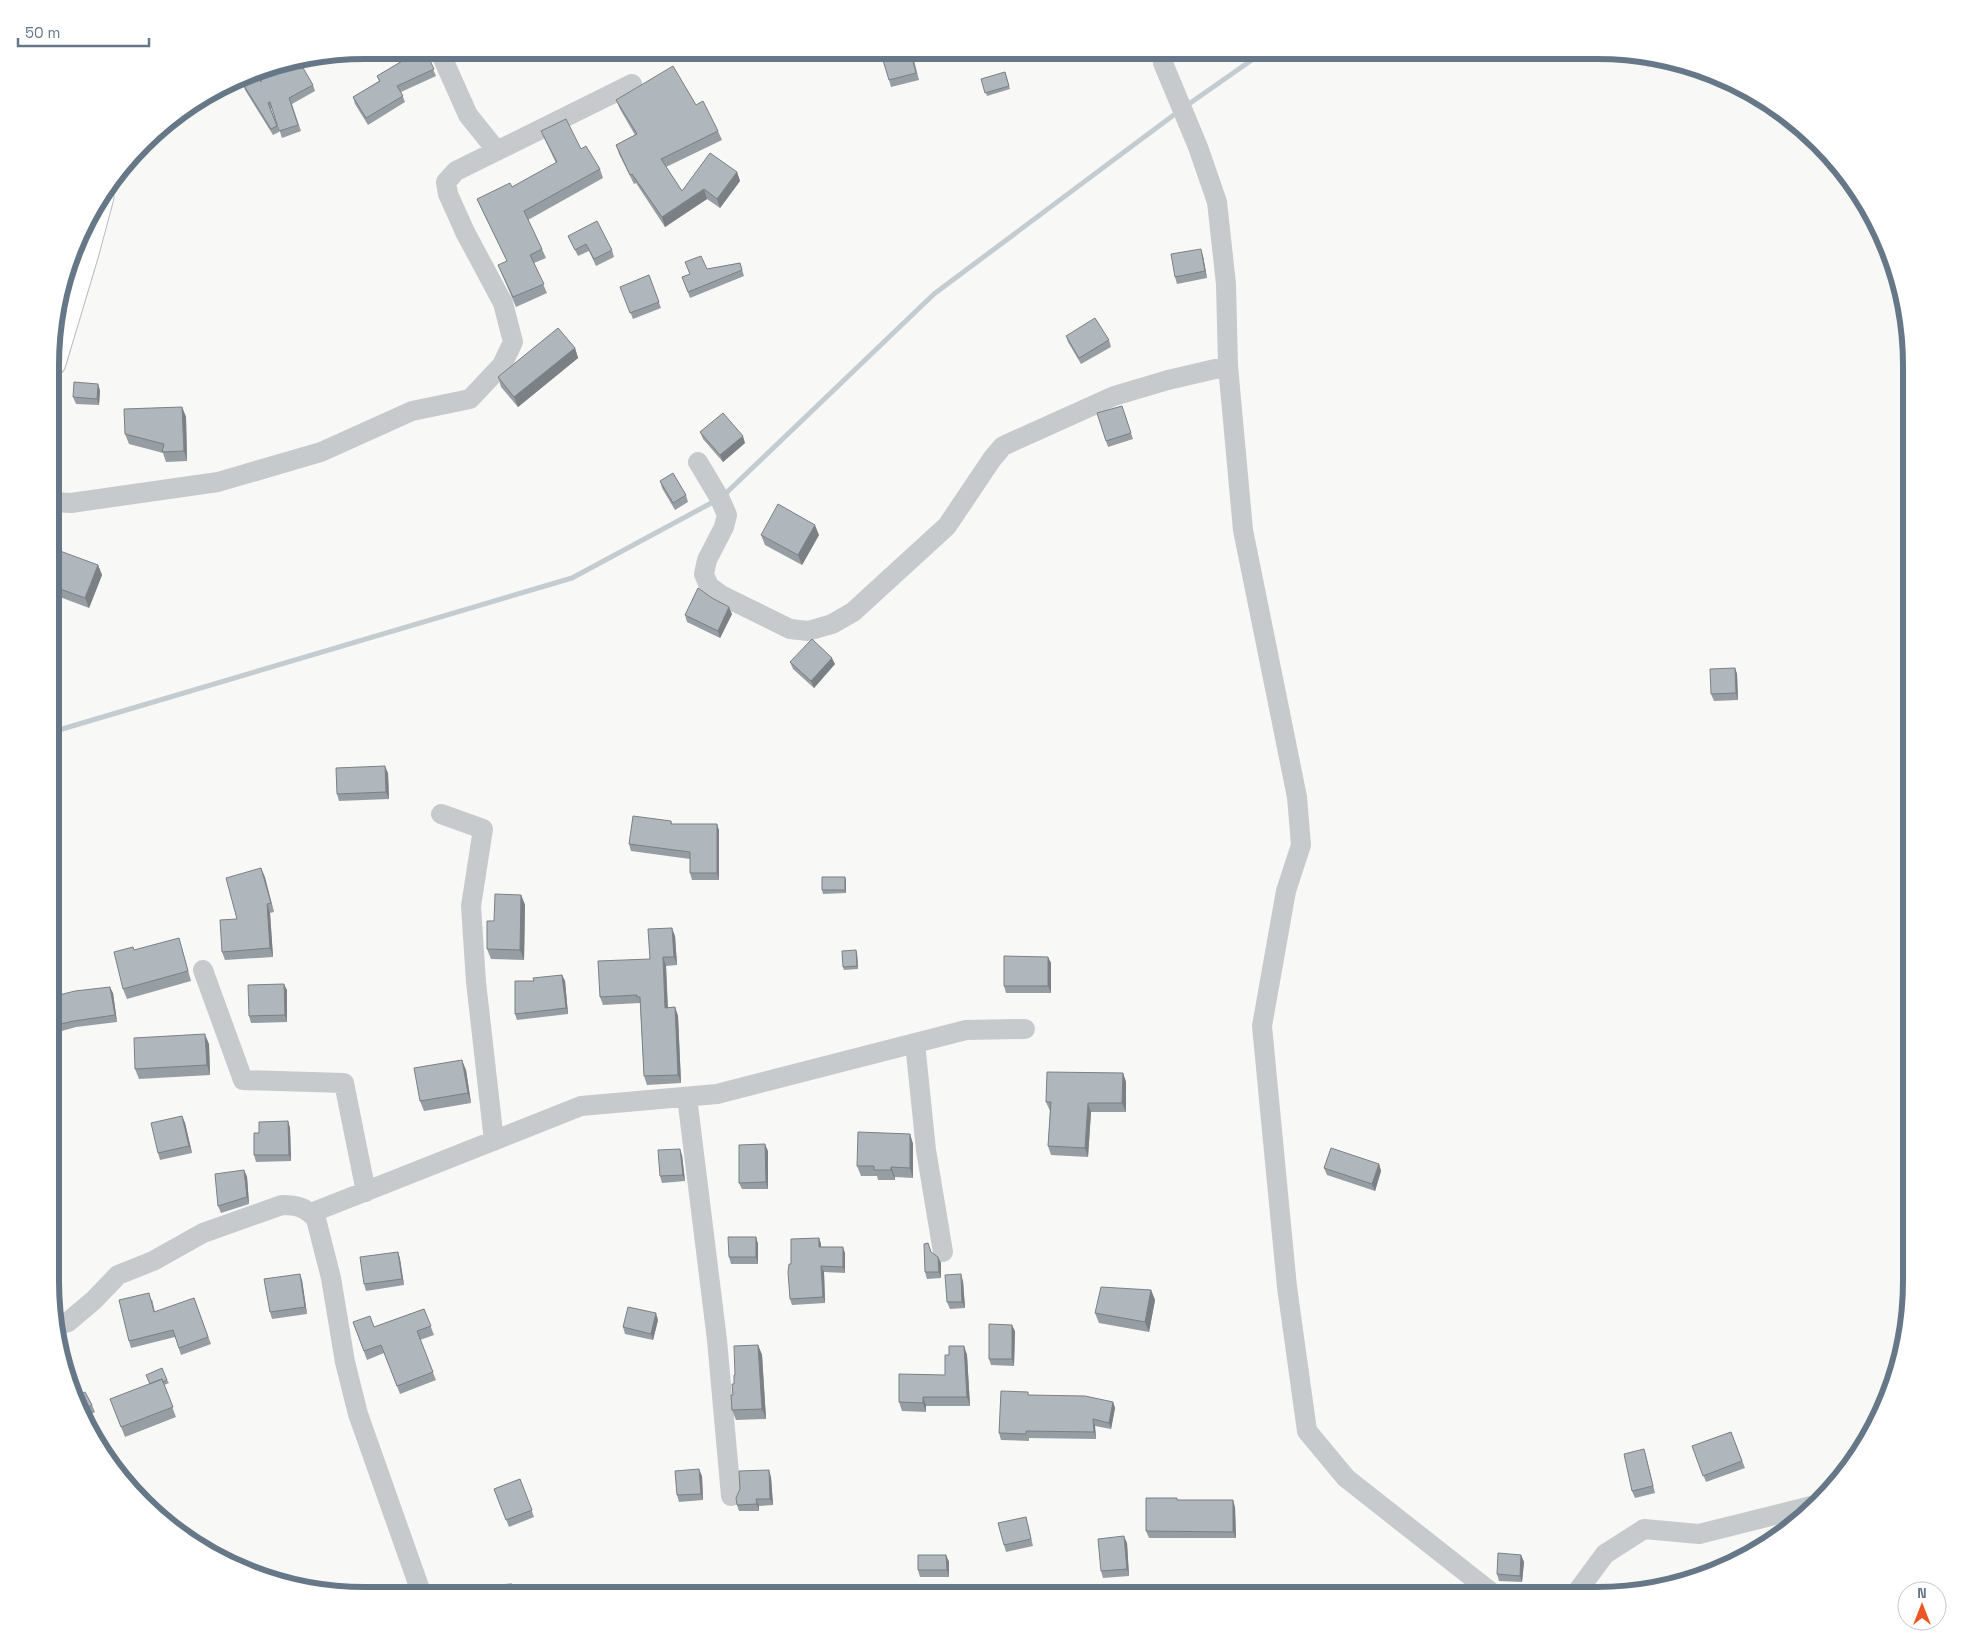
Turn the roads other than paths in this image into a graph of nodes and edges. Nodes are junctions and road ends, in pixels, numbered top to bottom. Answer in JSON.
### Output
{"nodes":[{"id":1,"x":443,"y":59,"type":"edge"},
{"id":2,"x":1163,"y":59,"type":"edge"},
{"id":3,"x":632,"y":84,"type":"dead end"},
{"id":4,"x":497,"y":151,"type":"junction"},
{"id":5,"x":94,"y":221,"type":"edge"},
{"id":6,"x":59,"y":342,"type":"edge"},
{"id":7,"x":1228,"y":366,"type":"junction"},
{"id":8,"x":698,"y":462,"type":"dead end"},
{"id":9,"x":59,"y":502,"type":"edge"},
{"id":10,"x":441,"y":814,"type":"dead end"},
{"id":11,"x":203,"y":970,"type":"dead end"},
{"id":12,"x":1025,"y":1029,"type":"dead end"},
{"id":13,"x":915,"y":1043,"type":"junction"},
{"id":14,"x":688,"y":1097,"type":"junction"},
{"id":15,"x":494,"y":1141,"type":"junction"},
{"id":16,"x":366,"y":1192,"type":"junction"},
{"id":17,"x":311,"y":1213,"type":"junction"},
{"id":18,"x":943,"y":1252,"type":"dead end"},
{"id":19,"x":62,"y":1324,"type":"edge"},
{"id":20,"x":731,"y":1496,"type":"dead end"},
{"id":21,"x":1802,"y":1508,"type":"edge"},
{"id":22,"x":419,"y":1587,"type":"edge"},
{"id":23,"x":1485,"y":1587,"type":"edge"},
{"id":24,"x":1581,"y":1587,"type":"edge"}],
"edges":[{"from":1,"to":4,"type":"street"},
{"from":2,"to":7,"type":"street"},
{"from":3,"to":4,"type":"street"},
{"from":4,"to":9,"type":"street"},
{"from":5,"to":6,"type":"main road"},
{"from":7,"to":8,"type":"street"},
{"from":7,"to":23,"type":"street"},
{"from":10,"to":15,"type":"street"},
{"from":11,"to":16,"type":"street"},
{"from":12,"to":13,"type":"street"},
{"from":13,"to":14,"type":"street"},
{"from":13,"to":18,"type":"street"},
{"from":14,"to":15,"type":"street"},
{"from":14,"to":20,"type":"street"},
{"from":15,"to":16,"type":"street"},
{"from":16,"to":17,"type":"street"},
{"from":17,"to":19,"type":"street"},
{"from":17,"to":22,"type":"street"},
{"from":21,"to":24,"type":"street"}]}
